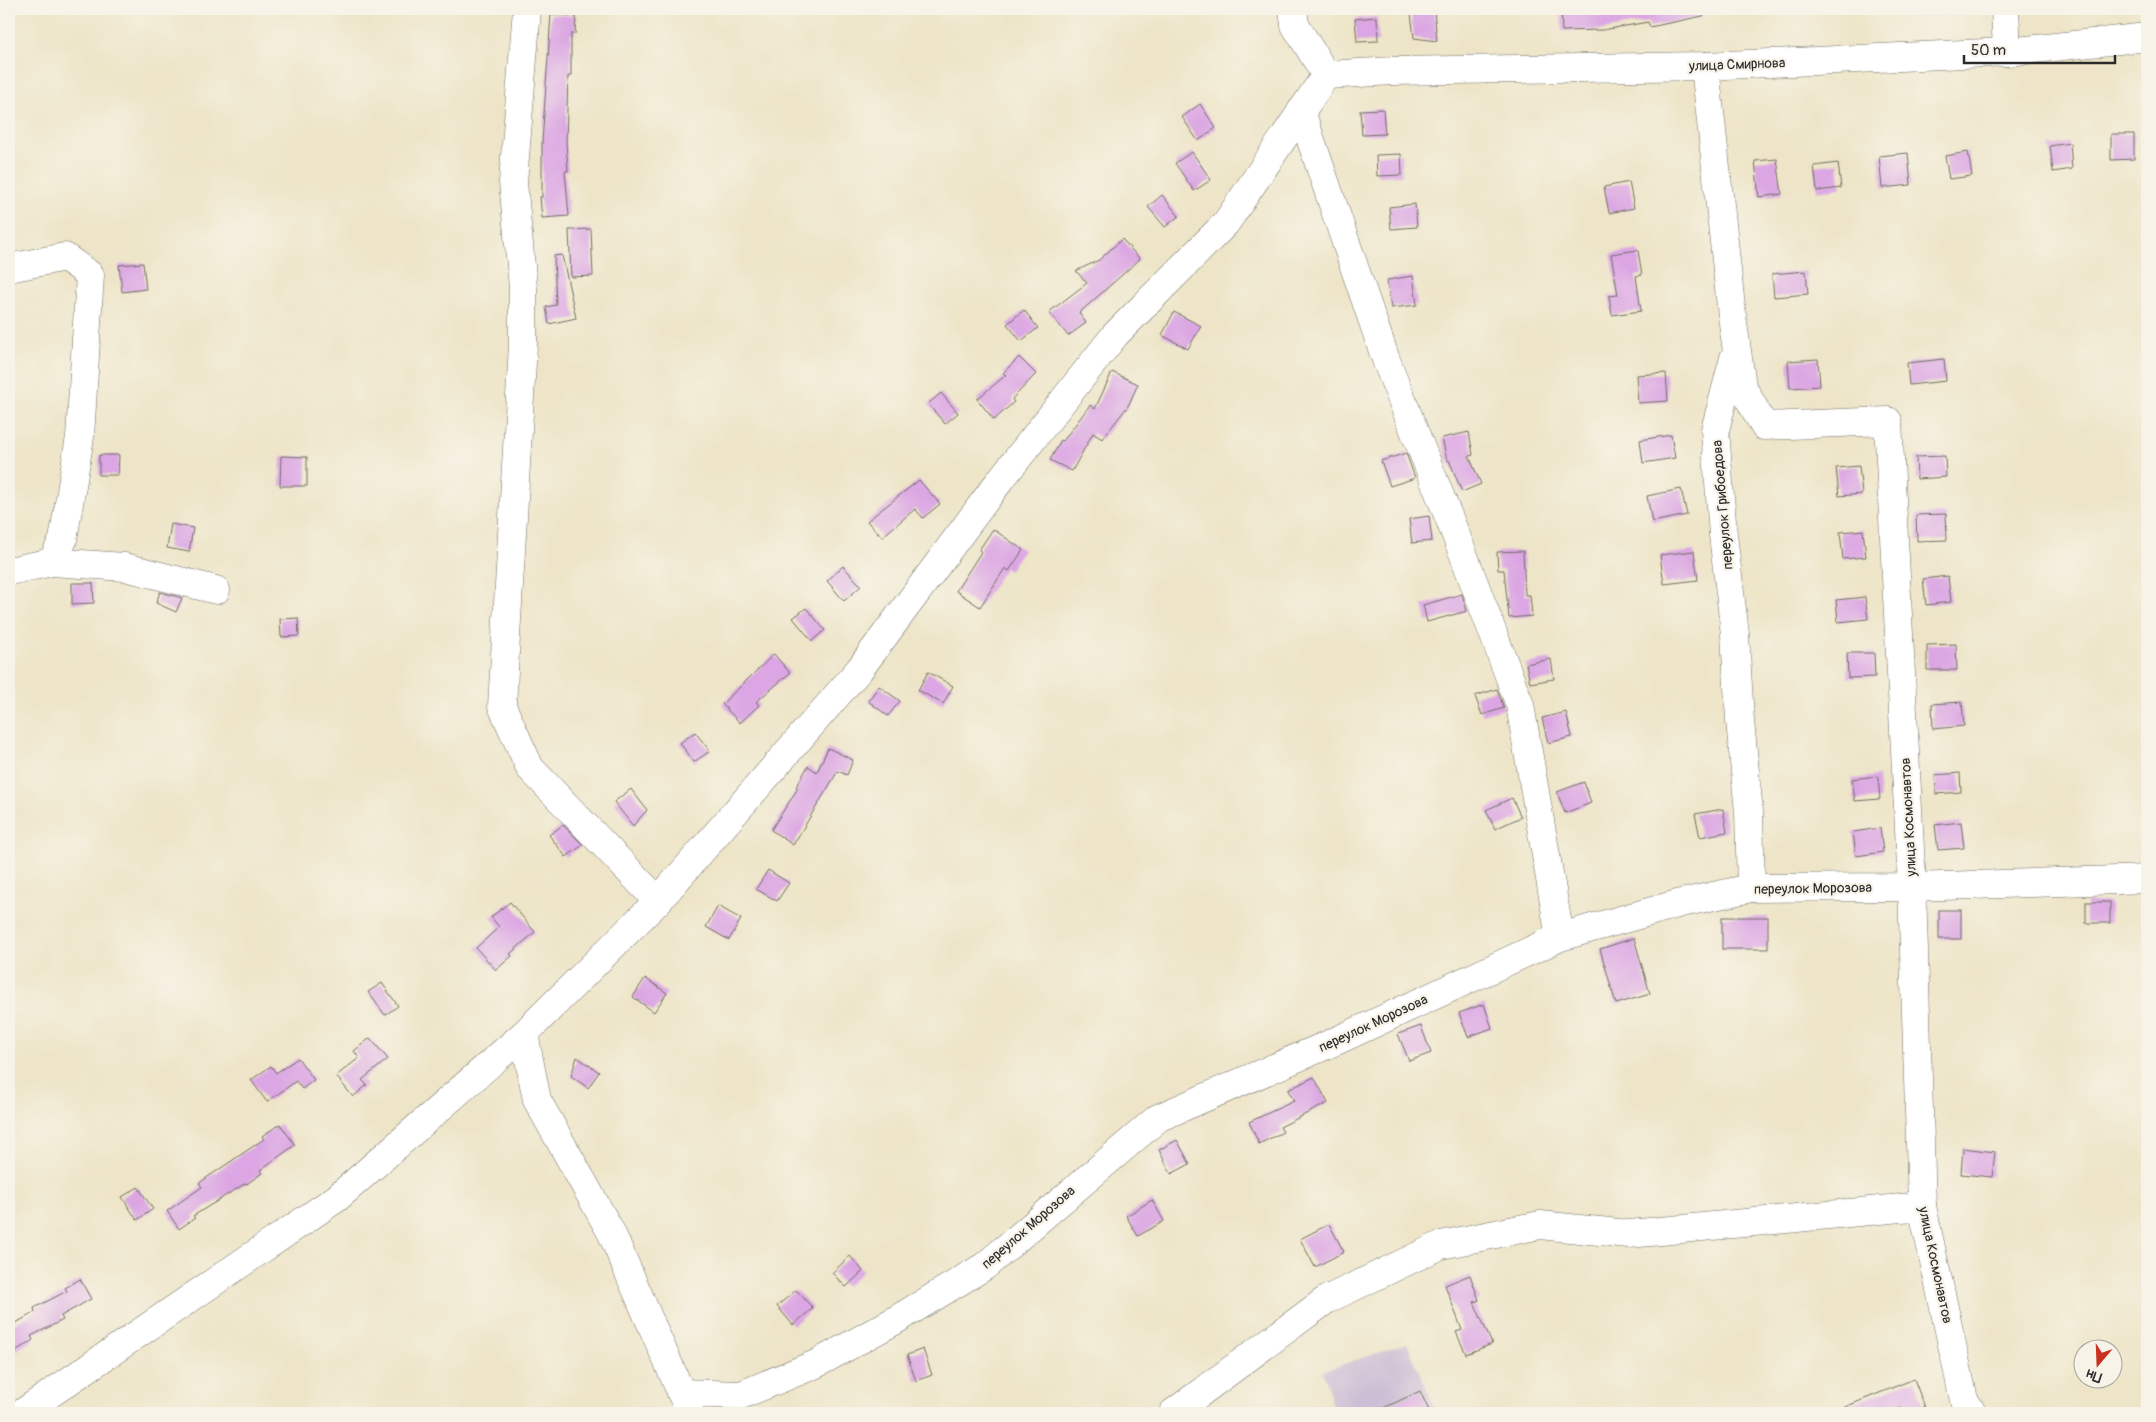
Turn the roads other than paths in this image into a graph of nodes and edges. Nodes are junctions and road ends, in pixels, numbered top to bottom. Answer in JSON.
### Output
{"nodes":[{"id":1,"x":527,"y":9,"type":"edge"},
{"id":2,"x":1293,"y":9,"type":"edge"},
{"id":3,"x":2005,"y":9,"type":"edge"},
{"id":4,"x":2147,"y":37,"type":"edge"},
{"id":5,"x":2007,"y":52,"type":"junction"},
{"id":6,"x":1705,"y":66,"type":"junction"},
{"id":7,"x":1326,"y":75,"type":"junction"},
{"id":8,"x":1301,"y":111,"type":"junction"},
{"id":9,"x":9,"y":268,"type":"edge"},
{"id":10,"x":1736,"y":350,"type":"junction"},
{"id":11,"x":52,"y":562,"type":"junction"},
{"id":12,"x":9,"y":571,"type":"edge"},
{"id":13,"x":216,"y":590,"type":"dead end"},
{"id":14,"x":2147,"y":879,"type":"edge"},
{"id":15,"x":1912,"y":886,"type":"junction"},
{"id":16,"x":1751,"y":888,"type":"junction"},
{"id":17,"x":658,"y":901,"type":"junction"},
{"id":18,"x":1560,"y":937,"type":"junction"},
{"id":19,"x":524,"y":1034,"type":"junction"},
{"id":20,"x":1922,"y":1206,"type":"junction"},
{"id":21,"x":686,"y":1403,"type":"edge"},
{"id":22,"x":22,"y":1413,"type":"edge"},
{"id":23,"x":1173,"y":1413,"type":"edge"},
{"id":24,"x":1972,"y":1413,"type":"edge"}],
"edges":[{"from":1,"to":17,"type":"street"},
{"from":2,"to":7,"type":"street"},
{"from":3,"to":5,"type":"street"},
{"from":4,"to":5,"type":"street","name":"улица Смирнова"},
{"from":5,"to":6,"type":"street","name":"улица Смирнова"},
{"from":6,"to":7,"type":"street","name":"улица Смирнова"},
{"from":6,"to":10,"type":"street","name":"переулок Грибоедова"},
{"from":7,"to":8,"type":"street"},
{"from":8,"to":17,"type":"street"},
{"from":8,"to":18,"type":"street"},
{"from":9,"to":11,"type":"street"},
{"from":10,"to":15,"type":"street","name":"улица Космонавтов"},
{"from":10,"to":16,"type":"street","name":"переулок Грибоедова"},
{"from":11,"to":12,"type":"street"},
{"from":11,"to":13,"type":"street"},
{"from":14,"to":15,"type":"street","name":"переулок Морозова"},
{"from":15,"to":16,"type":"street","name":"переулок Морозова"},
{"from":15,"to":20,"type":"street","name":"улица Космонавтов"},
{"from":16,"to":18,"type":"street","name":"переулок Морозова"},
{"from":17,"to":19,"type":"street"},
{"from":18,"to":21,"type":"street","name":"переулок Морозова"},
{"from":19,"to":21,"type":"street"},
{"from":19,"to":22,"type":"street"},
{"from":20,"to":23,"type":"street"},
{"from":20,"to":24,"type":"street","name":"улица Космонавтов"}]}
